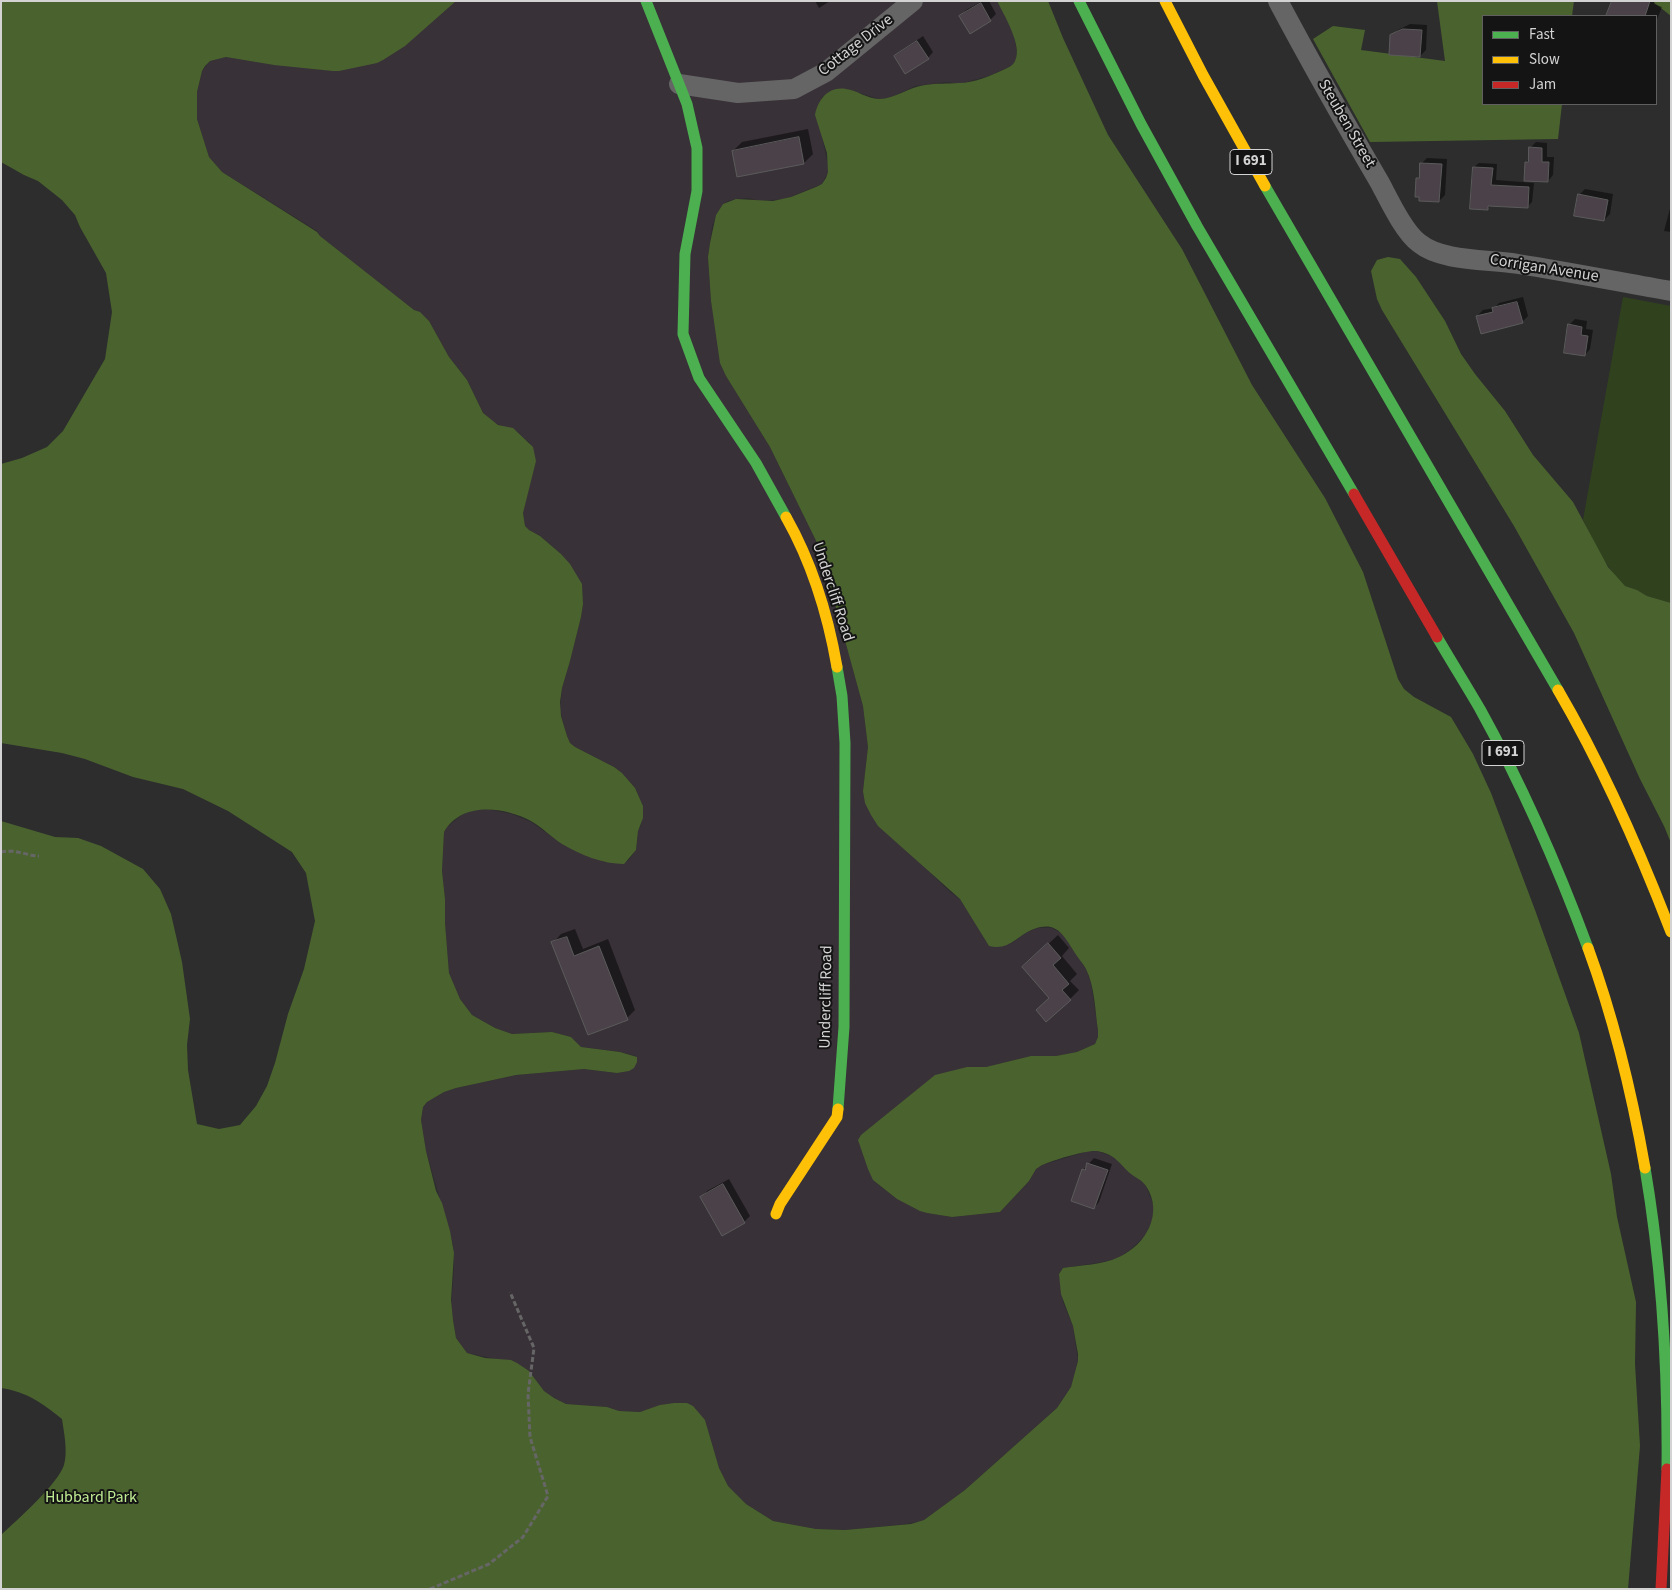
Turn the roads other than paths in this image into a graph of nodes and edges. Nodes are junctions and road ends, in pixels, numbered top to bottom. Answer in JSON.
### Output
{"nodes":[{"id":1,"x":646,"y":1,"type":"edge"},
{"id":2,"x":913,"y":1,"type":"edge"},
{"id":3,"x":1079,"y":1,"type":"edge"},
{"id":4,"x":1165,"y":1,"type":"edge"},
{"id":5,"x":1278,"y":1,"type":"edge"},
{"id":6,"x":679,"y":84,"type":"junction"},
{"id":7,"x":1418,"y":243,"type":"joint"},
{"id":8,"x":1671,"y":291,"type":"edge"},
{"id":9,"x":1671,"y":932,"type":"edge"},
{"id":10,"x":776,"y":1214,"type":"dead end"},
{"id":11,"x":1661,"y":1589,"type":"edge"}],
"edges":[{"from":1,"to":6,"type":"main road","name":"Undercliff Road"},
{"from":2,"to":6,"type":"street","name":"Cottage Drive"},
{"from":3,"to":11,"type":"main road","number":"I 691"},
{"from":4,"to":9,"type":"main road","number":"I 691"},
{"from":5,"to":7,"type":"street","name":"Steuben Street"},
{"from":6,"to":10,"type":"main road","name":"Undercliff Road"},
{"from":7,"to":8,"type":"street","name":"Corrigan Avenue"}]}
